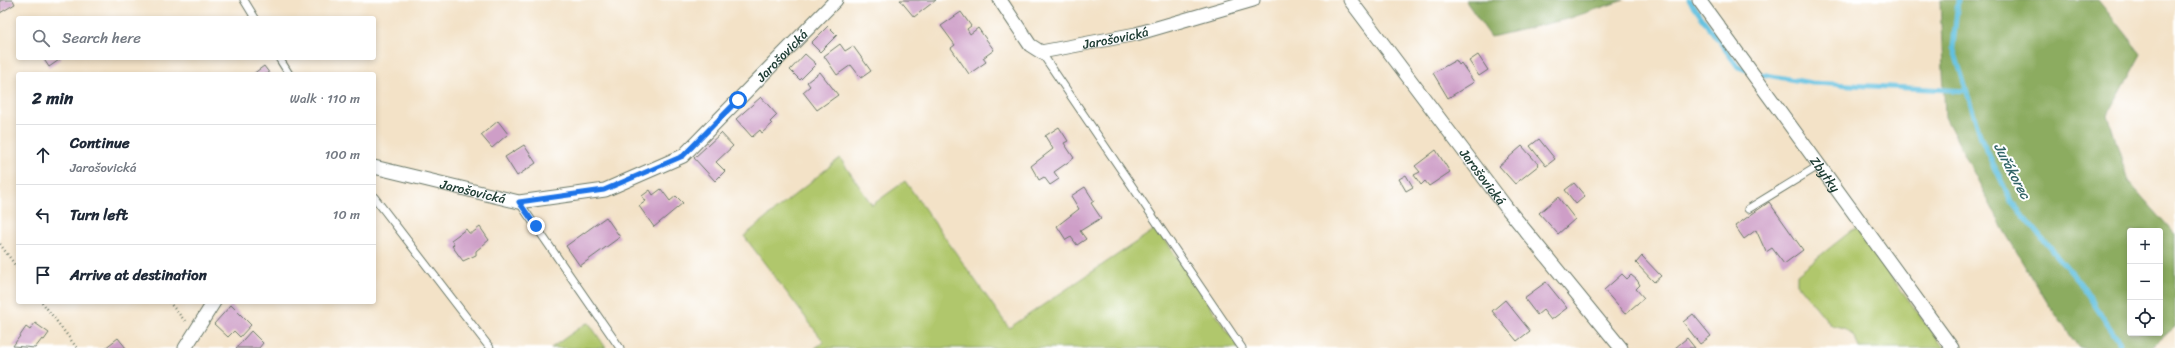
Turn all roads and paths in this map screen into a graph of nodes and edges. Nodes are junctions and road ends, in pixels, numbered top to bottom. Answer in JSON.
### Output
{"nodes":[{"id":1,"x":244,"y":0,"type":"edge"},
{"id":2,"x":836,"y":0,"type":"edge"},
{"id":3,"x":1000,"y":0,"type":"edge"},
{"id":4,"x":1253,"y":0,"type":"edge"},
{"id":5,"x":1350,"y":0,"type":"edge"},
{"id":6,"x":1699,"y":0,"type":"edge"},
{"id":7,"x":254,"y":16,"type":"edge"},
{"id":8,"x":1041,"y":52,"type":"junction"},
{"id":9,"x":280,"y":60,"type":"edge"},
{"id":10,"x":289,"y":72,"type":"edge"},
{"id":11,"x":1820,"y":165,"type":"junction"},
{"id":12,"x":376,"y":167,"type":"edge"},
{"id":13,"x":376,"y":199,"type":"edge"},
{"id":14,"x":519,"y":202,"type":"junction"},
{"id":15,"x":1748,"y":209,"type":"dead end"},
{"id":16,"x":0,"y":244,"type":"edge"},
{"id":17,"x":16,"y":266,"type":"edge"},
{"id":18,"x":44,"y":304,"type":"edge"},
{"id":19,"x":171,"y":304,"type":"edge"},
{"id":20,"x":213,"y":304,"type":"edge"},
{"id":21,"x":195,"y":332,"type":"junction"},
{"id":22,"x":77,"y":348,"type":"edge"},
{"id":23,"x":184,"y":348,"type":"edge"},
{"id":24,"x":490,"y":348,"type":"edge"},
{"id":25,"x":620,"y":348,"type":"edge"},
{"id":26,"x":1242,"y":348,"type":"edge"},
{"id":27,"x":1621,"y":348,"type":"edge"},
{"id":28,"x":1952,"y":348,"type":"edge"}],
"edges":[{"from":1,"to":7,"type":"lane"},
{"from":2,"to":14,"type":"street","name":"Jarošovická"},
{"from":3,"to":8,"type":"street"},
{"from":4,"to":8,"type":"street","name":"Jarošovická"},
{"from":5,"to":27,"type":"street","name":"Jarošovická"},
{"from":6,"to":11,"type":"street","name":"Zbytky"},
{"from":8,"to":26,"type":"lane"},
{"from":9,"to":10,"type":"lane"},
{"from":11,"to":15,"type":"lane"},
{"from":11,"to":28,"type":"street","name":"Zbytky"},
{"from":12,"to":14,"type":"street","name":"Jarošovická"},
{"from":13,"to":24,"type":"lane"},
{"from":14,"to":25,"type":"lane"},
{"from":16,"to":17,"type":"path"},
{"from":18,"to":22,"type":"path"},
{"from":19,"to":21,"type":"path"},
{"from":20,"to":21,"type":"street"},
{"from":21,"to":23,"type":"street"}]}
